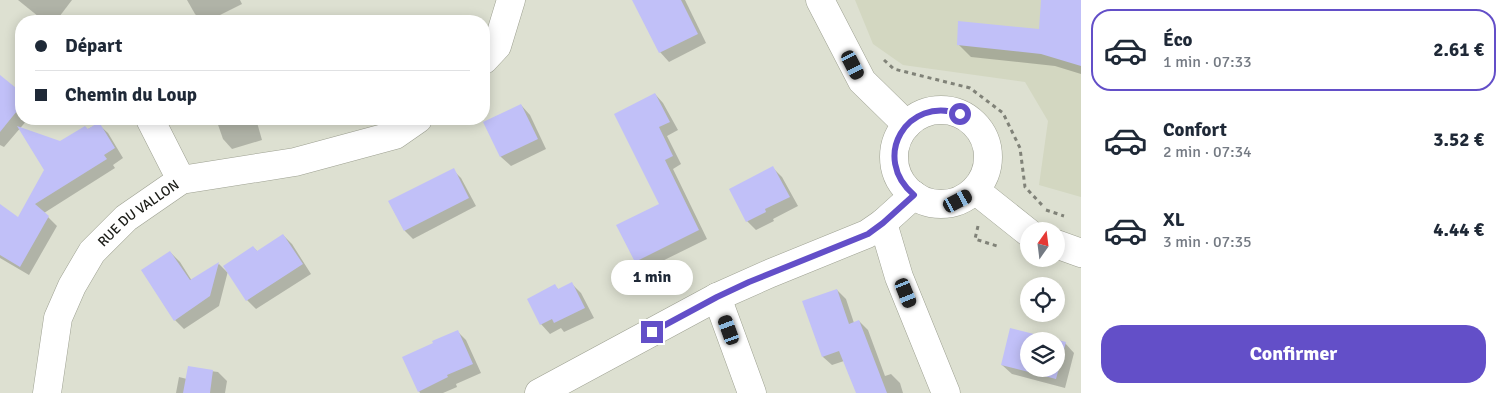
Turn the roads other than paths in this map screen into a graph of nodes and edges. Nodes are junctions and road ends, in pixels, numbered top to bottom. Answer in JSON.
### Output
{"nodes":[{"id":1,"x":512,"y":0,"type":"edge"},
{"id":2,"x":820,"y":0,"type":"edge"},
{"id":3,"x":490,"y":54,"type":"edge"},
{"id":4,"x":153,"y":125,"type":"edge"},
{"id":5,"x":409,"y":125,"type":"edge"},
{"id":6,"x":907,"y":125,"type":"junction"},
{"id":7,"x":181,"y":180,"type":"junction"},
{"id":8,"x":975,"y":190,"type":"junction"},
{"id":9,"x":914,"y":195,"type":"junction"},
{"id":10,"x":883,"y":223,"type":"junction"},
{"id":11,"x":1020,"y":227,"type":"edge"},
{"id":12,"x":1065,"y":247,"type":"edge"},
{"id":13,"x":1081,"y":252,"type":"edge"},
{"id":14,"x":717,"y":297,"type":"junction"},
{"id":15,"x":47,"y":393,"type":"edge"},
{"id":16,"x":539,"y":393,"type":"edge"},
{"id":17,"x":752,"y":393,"type":"edge"},
{"id":18,"x":946,"y":393,"type":"edge"}],
"edges":[{"from":1,"to":3,"type":"street"},
{"from":2,"to":6,"type":"street"},
{"from":4,"to":7,"type":"street"},
{"from":5,"to":7,"type":"street","name":"RUE DU VALLON"},
{"from":6,"to":8,"type":"street"},
{"from":6,"to":9,"type":"street"},
{"from":7,"to":15,"type":"street","name":"RUE DU VALLON"},
{"from":8,"to":9,"type":"street"},
{"from":8,"to":11,"type":"street"},
{"from":9,"to":10,"type":"street"},
{"from":10,"to":14,"type":"street"},
{"from":10,"to":18,"type":"street"},
{"from":12,"to":13,"type":"street"},
{"from":14,"to":16,"type":"street"},
{"from":14,"to":17,"type":"street"}]}
